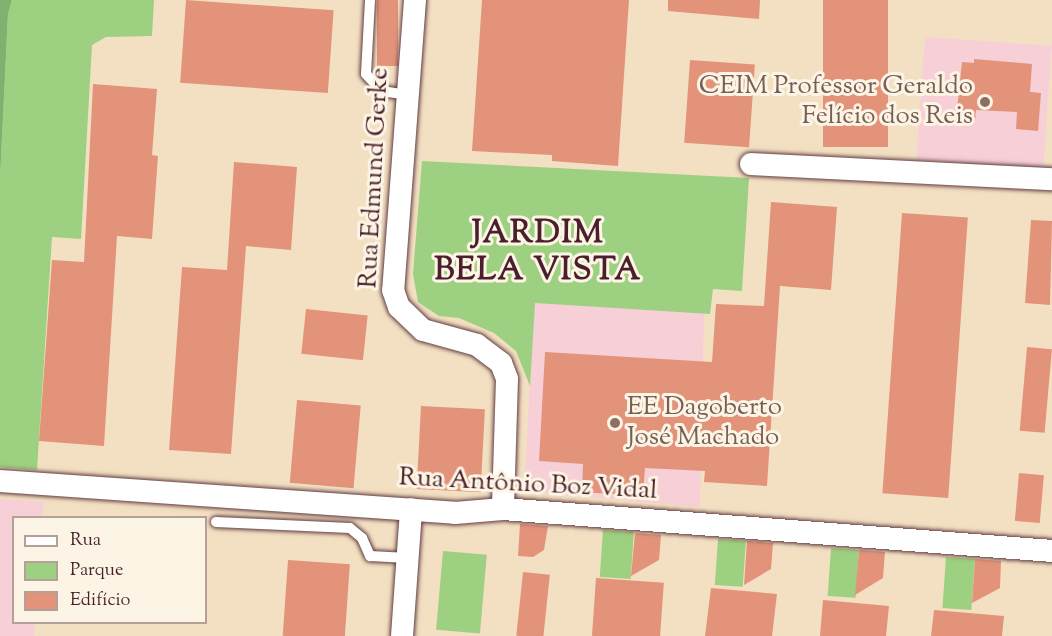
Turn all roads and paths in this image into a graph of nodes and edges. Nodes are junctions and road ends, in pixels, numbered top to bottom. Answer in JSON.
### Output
{"nodes":[{"id":1,"x":370,"y":0,"type":"edge"},
{"id":2,"x":415,"y":0,"type":"edge"},
{"id":3,"x":407,"y":95,"type":"junction"},
{"id":4,"x":751,"y":164,"type":"dead end"},
{"id":5,"x":1052,"y":179,"type":"edge"},
{"id":6,"x":0,"y":481,"type":"edge"},
{"id":7,"x":411,"y":509,"type":"junction"},
{"id":8,"x":503,"y":509,"type":"junction"},
{"id":9,"x":216,"y":522,"type":"dead end"},
{"id":10,"x":1052,"y":551,"type":"edge"},
{"id":11,"x":408,"y":558,"type":"junction"},
{"id":12,"x":402,"y":636,"type":"edge"}],
"edges":[{"from":1,"to":3,"type":"lane"},
{"from":2,"to":3,"type":"street","name":"Rua Edmund Gerke"},
{"from":3,"to":8,"type":"street","name":"Rua Edmund Gerke"},
{"from":4,"to":5,"type":"street"},
{"from":6,"to":7,"type":"street","name":"Rua Antônio Boz Vidal"},
{"from":7,"to":8,"type":"street","name":"Rua Antônio Boz Vidal"},
{"from":7,"to":11,"type":"street"},
{"from":8,"to":10,"type":"street","name":"Rua Antônio Boz Vidal"},
{"from":9,"to":11,"type":"lane"},
{"from":11,"to":12,"type":"street"}]}
